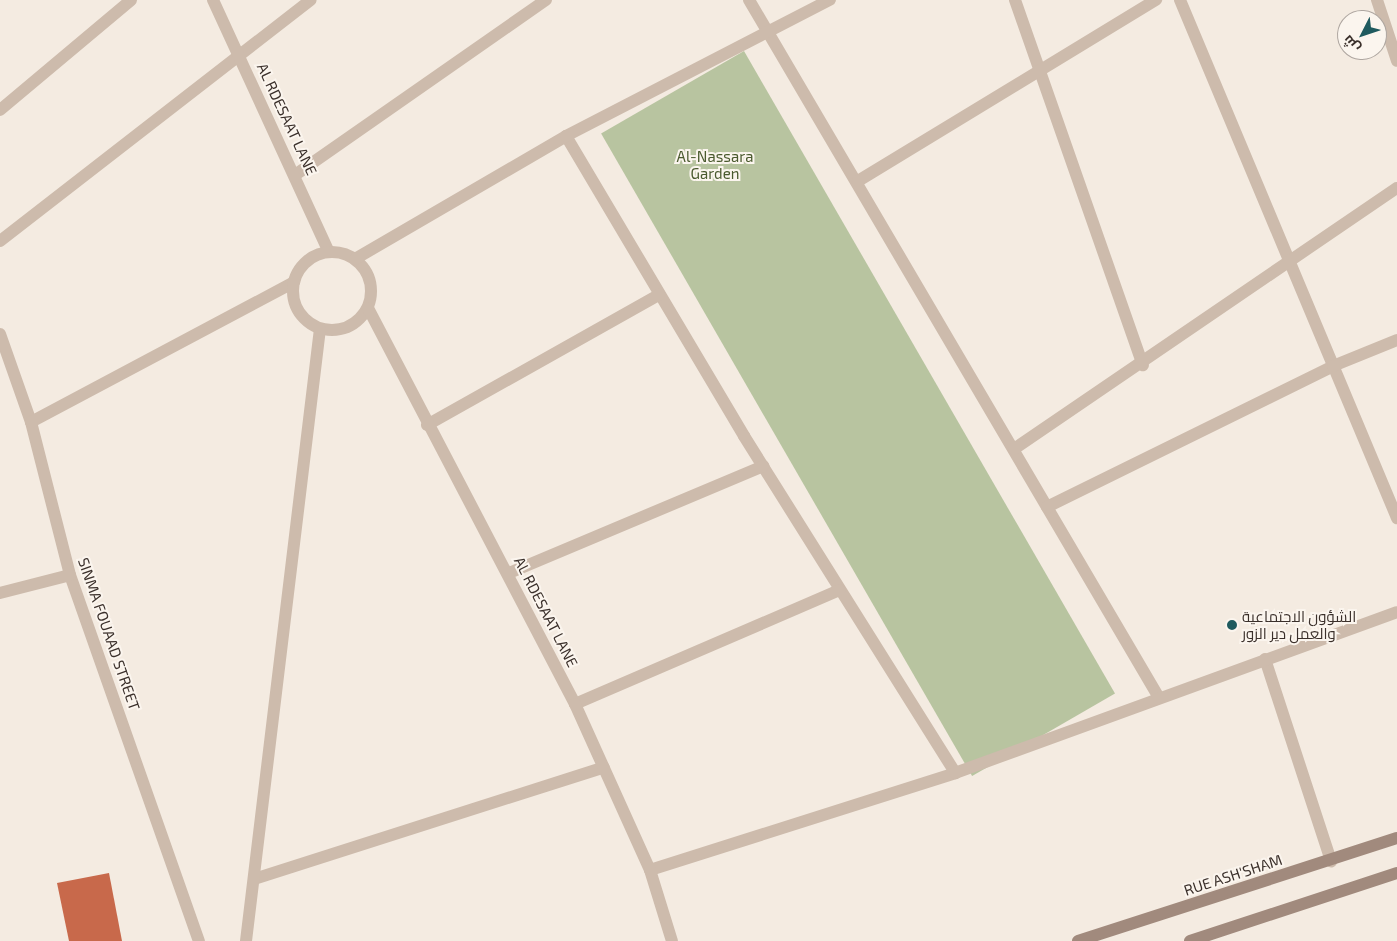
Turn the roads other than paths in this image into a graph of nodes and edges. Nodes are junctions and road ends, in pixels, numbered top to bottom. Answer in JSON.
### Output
{"nodes":[{"id":1,"x":131,"y":0,"type":"edge"},
{"id":2,"x":213,"y":0,"type":"edge"},
{"id":3,"x":311,"y":0,"type":"edge"},
{"id":4,"x":546,"y":0,"type":"edge"},
{"id":5,"x":749,"y":0,"type":"edge"},
{"id":6,"x":830,"y":0,"type":"edge"},
{"id":7,"x":1015,"y":0,"type":"edge"},
{"id":8,"x":1156,"y":0,"type":"edge"},
{"id":9,"x":1180,"y":0,"type":"edge"},
{"id":10,"x":1377,"y":0,"type":"edge"},
{"id":11,"x":766,"y":32,"type":"junction"},
{"id":12,"x":241,"y":56,"type":"junction"},
{"id":13,"x":1397,"y":61,"type":"edge"},
{"id":14,"x":1041,"y":73,"type":"junction"},
{"id":15,"x":0,"y":110,"type":"edge"},
{"id":16,"x":566,"y":136,"type":"junction"},
{"id":17,"x":295,"y":175,"type":"junction"},
{"id":18,"x":858,"y":181,"type":"junction"},
{"id":19,"x":1397,"y":188,"type":"edge"},
{"id":20,"x":0,"y":241,"type":"edge"},
{"id":21,"x":329,"y":252,"type":"junction"},
{"id":22,"x":355,"y":259,"type":"junction"},
{"id":23,"x":1291,"y":264,"type":"junction"},
{"id":24,"x":294,"y":282,"type":"junction"},
{"id":25,"x":659,"y":295,"type":"junction"},
{"id":26,"x":368,"y":308,"type":"junction"},
{"id":27,"x":320,"y":329,"type":"junction"},
{"id":28,"x":0,"y":334,"type":"edge"},
{"id":29,"x":1397,"y":340,"type":"edge"},
{"id":30,"x":1143,"y":365,"type":"junction"},
{"id":31,"x":1333,"y":366,"type":"junction"},
{"id":32,"x":31,"y":422,"type":"junction"},
{"id":33,"x":426,"y":425,"type":"junction"},
{"id":34,"x":1014,"y":449,"type":"junction"},
{"id":35,"x":763,"y":466,"type":"junction"},
{"id":36,"x":1047,"y":507,"type":"junction"},
{"id":37,"x":1397,"y":518,"type":"edge"},
{"id":38,"x":509,"y":573,"type":"junction"},
{"id":39,"x":70,"y":575,"type":"junction"},
{"id":40,"x":840,"y":590,"type":"junction"},
{"id":41,"x":0,"y":593,"type":"edge"},
{"id":42,"x":1397,"y":612,"type":"edge"},
{"id":43,"x":1265,"y":660,"type":"junction"},
{"id":44,"x":1158,"y":696,"type":"junction"},
{"id":45,"x":575,"y":704,"type":"junction"},
{"id":46,"x":604,"y":767,"type":"junction"},
{"id":47,"x":955,"y":774,"type":"junction"},
{"id":48,"x":1397,"y":838,"type":"edge"},
{"id":49,"x":1331,"y":861,"type":"junction"},
{"id":50,"x":650,"y":870,"type":"junction"},
{"id":51,"x":1397,"y":873,"type":"edge"},
{"id":52,"x":254,"y":878,"type":"junction"},
{"id":53,"x":199,"y":941,"type":"edge"},
{"id":54,"x":246,"y":941,"type":"edge"},
{"id":55,"x":672,"y":941,"type":"edge"},
{"id":56,"x":1078,"y":941,"type":"edge"},
{"id":57,"x":1190,"y":941,"type":"edge"}],
"edges":[{"from":1,"to":15,"type":"street"},
{"from":2,"to":12,"type":"street","name":"AL RDESAAT LANE"},
{"from":3,"to":12,"type":"street"},
{"from":4,"to":17,"type":"street"},
{"from":5,"to":11,"type":"street"},
{"from":6,"to":11,"type":"street"},
{"from":7,"to":14,"type":"street"},
{"from":8,"to":14,"type":"street"},
{"from":9,"to":23,"type":"street"},
{"from":10,"to":13,"type":"street"},
{"from":11,"to":16,"type":"street"},
{"from":11,"to":18,"type":"street"},
{"from":12,"to":17,"type":"street","name":"AL RDESAAT LANE"},
{"from":12,"to":20,"type":"street"},
{"from":14,"to":18,"type":"street"},
{"from":14,"to":30,"type":"street"},
{"from":16,"to":22,"type":"street"},
{"from":16,"to":25,"type":"street"},
{"from":17,"to":21,"type":"street","name":"AL RDESAAT LANE"},
{"from":18,"to":34,"type":"street"},
{"from":19,"to":23,"type":"street"},
{"from":21,"to":22,"type":"street"},
{"from":21,"to":24,"type":"street"},
{"from":22,"to":26,"type":"street"},
{"from":23,"to":30,"type":"street"},
{"from":23,"to":31,"type":"street"},
{"from":24,"to":27,"type":"street"},
{"from":24,"to":32,"type":"street"},
{"from":25,"to":33,"type":"street"},
{"from":25,"to":35,"type":"street"},
{"from":26,"to":27,"type":"street"},
{"from":26,"to":33,"type":"street","name":"AL RDESAAT LANE"},
{"from":27,"to":52,"type":"street"},
{"from":28,"to":32,"type":"street","name":"SINMA FOUAAD STREET"},
{"from":29,"to":31,"type":"street"},
{"from":30,"to":34,"type":"street"},
{"from":31,"to":36,"type":"street"},
{"from":31,"to":37,"type":"street"},
{"from":32,"to":39,"type":"street","name":"SINMA FOUAAD STREET"},
{"from":33,"to":38,"type":"street","name":"AL RDESAAT LANE"},
{"from":34,"to":36,"type":"street"},
{"from":35,"to":38,"type":"street"},
{"from":35,"to":40,"type":"street"},
{"from":36,"to":44,"type":"street"},
{"from":38,"to":45,"type":"street","name":"AL RDESAAT LANE"},
{"from":39,"to":41,"type":"street"},
{"from":39,"to":53,"type":"street","name":"SINMA FOUAAD STREET"},
{"from":40,"to":45,"type":"street"},
{"from":40,"to":47,"type":"street"},
{"from":42,"to":43,"type":"street"},
{"from":43,"to":44,"type":"street"},
{"from":43,"to":49,"type":"street"},
{"from":44,"to":47,"type":"street"},
{"from":45,"to":46,"type":"street","name":"AL RDESAAT LANE"},
{"from":46,"to":50,"type":"street","name":"AL RDESAAT LANE"},
{"from":46,"to":52,"type":"street"},
{"from":47,"to":50,"type":"street"},
{"from":48,"to":49,"type":"main road","name":"RUE ASH'SHAM"},
{"from":49,"to":56,"type":"main road","name":"RUE ASH'SHAM"},
{"from":50,"to":55,"type":"street","name":"AL RDESAAT LANE"},
{"from":51,"to":57,"type":"main road"},
{"from":52,"to":54,"type":"street"}]}
